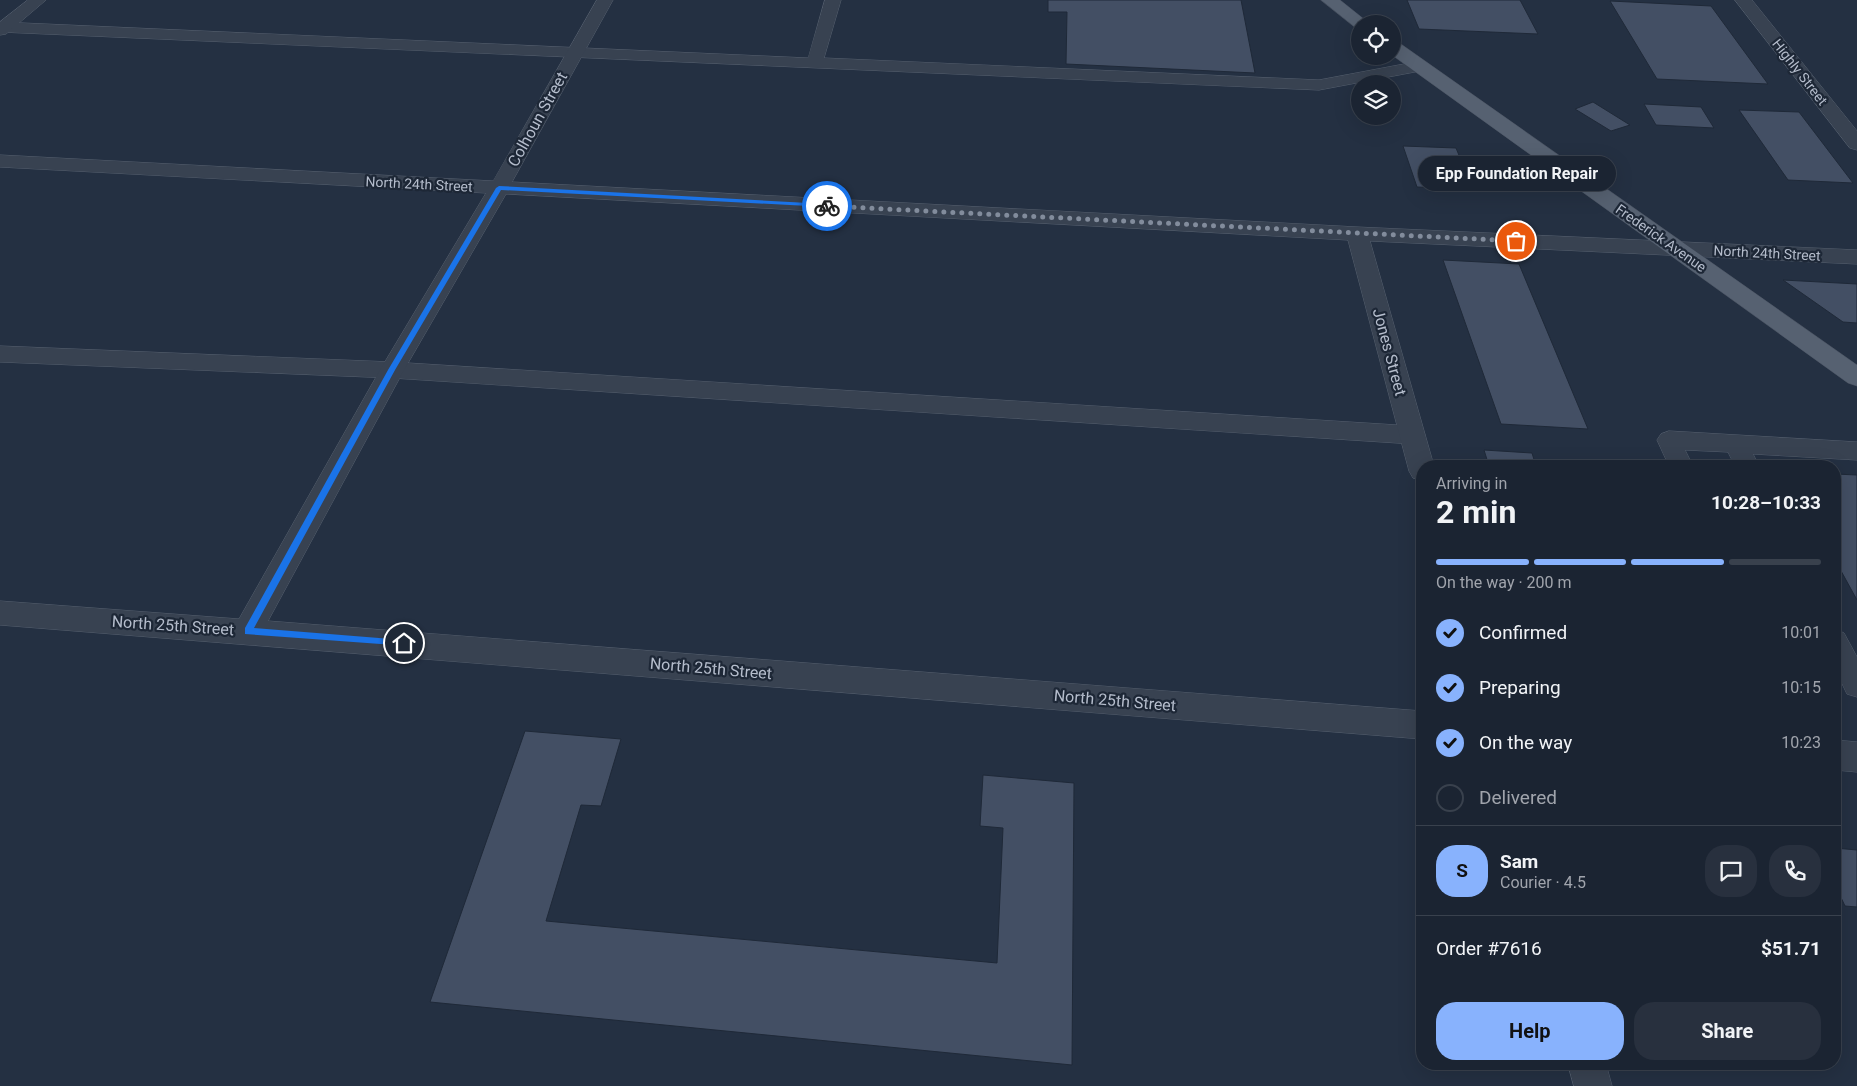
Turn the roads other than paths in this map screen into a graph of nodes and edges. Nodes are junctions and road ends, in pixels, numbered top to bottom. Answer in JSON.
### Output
{"nodes":[{"id":1,"x":38,"y":0,"type":"edge"},
{"id":2,"x":605,"y":0,"type":"edge"},
{"id":3,"x":834,"y":0,"type":"edge"},
{"id":4,"x":1330,"y":0,"type":"edge"},
{"id":5,"x":1743,"y":0,"type":"edge"},
{"id":6,"x":1351,"y":16,"type":"edge"},
{"id":7,"x":1,"y":28,"type":"edge"},
{"id":8,"x":574,"y":52,"type":"junction"},
{"id":9,"x":1401,"y":52,"type":"edge"},
{"id":10,"x":815,"y":63,"type":"junction"},
{"id":11,"x":1420,"y":66,"type":"junction"},
{"id":12,"x":1857,"y":144,"type":"edge"},
{"id":13,"x":0,"y":161,"type":"edge"},
{"id":14,"x":499,"y":188,"type":"junction"},
{"id":15,"x":1357,"y":234,"type":"junction"},
{"id":16,"x":1675,"y":248,"type":"junction"},
{"id":17,"x":1857,"y":257,"type":"edge"},
{"id":18,"x":0,"y":354,"type":"edge"},
{"id":19,"x":392,"y":370,"type":"junction"},
{"id":20,"x":1857,"y":377,"type":"edge"},
{"id":21,"x":1413,"y":435,"type":"junction"},
{"id":22,"x":1736,"y":444,"type":"junction"},
{"id":23,"x":1857,"y":451,"type":"edge"},
{"id":24,"x":1419,"y":460,"type":"edge"},
{"id":25,"x":1679,"y":460,"type":"edge"},
{"id":26,"x":1744,"y":460,"type":"edge"},
{"id":27,"x":0,"y":613,"type":"edge"},
{"id":28,"x":248,"y":631,"type":"junction"},
{"id":29,"x":1841,"y":652,"type":"edge"},
{"id":30,"x":1855,"y":676,"type":"edge"},
{"id":31,"x":1416,"y":724,"type":"edge"},
{"id":32,"x":1841,"y":756,"type":"edge"},
{"id":33,"x":1857,"y":757,"type":"edge"},
{"id":34,"x":1589,"y":1070,"type":"edge"},
{"id":35,"x":1593,"y":1086,"type":"edge"}],
"edges":[{"from":1,"to":7,"type":"street"},
{"from":2,"to":8,"type":"street","name":"Colhoun Street"},
{"from":3,"to":10,"type":"lane"},
{"from":4,"to":6,"type":"main road"},
{"from":5,"to":12,"type":"street","name":"Highly Street"},
{"from":7,"to":8,"type":"lane"},
{"from":8,"to":10,"type":"lane"},
{"from":8,"to":14,"type":"street","name":"Colhoun Street"},
{"from":9,"to":11,"type":"main road","name":"Frederick Avenue"},
{"from":10,"to":11,"type":"lane"},
{"from":11,"to":16,"type":"main road","name":"Frederick Avenue"},
{"from":13,"to":14,"type":"street","name":"North 24th Street"},
{"from":14,"to":15,"type":"street","name":"North 24th Street"},
{"from":14,"to":19,"type":"street","name":"Colhoun Street"},
{"from":15,"to":16,"type":"street","name":"North 24th Street"},
{"from":15,"to":21,"type":"street","name":"Jones Street"},
{"from":16,"to":17,"type":"street","name":"North 24th Street"},
{"from":16,"to":20,"type":"main road","name":"Frederick Avenue"},
{"from":18,"to":19,"type":"lane"},
{"from":19,"to":21,"type":"lane"},
{"from":19,"to":28,"type":"street","name":"Colhoun Street"},
{"from":21,"to":24,"type":"street","name":"Jones Street"},
{"from":22,"to":23,"type":"lane"},
{"from":22,"to":25,"type":"lane"},
{"from":22,"to":26,"type":"lane"},
{"from":27,"to":28,"type":"street","name":"North 25th Street"},
{"from":28,"to":31,"type":"street","name":"North 25th Street"},
{"from":29,"to":30,"type":"lane"},
{"from":32,"to":33,"type":"street"},
{"from":34,"to":35,"type":"street"}]}
